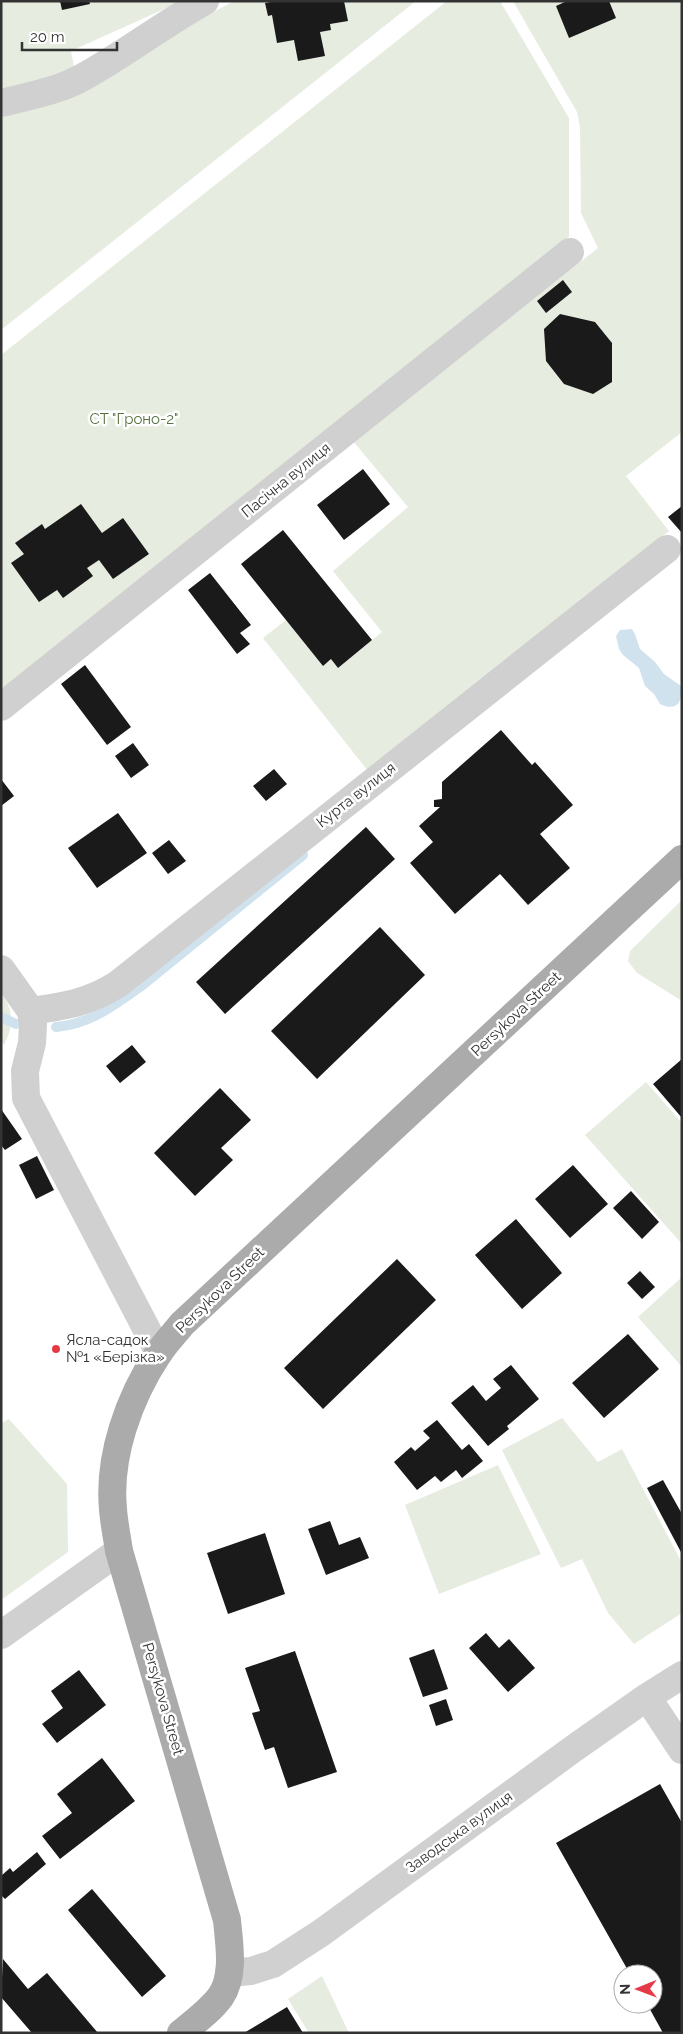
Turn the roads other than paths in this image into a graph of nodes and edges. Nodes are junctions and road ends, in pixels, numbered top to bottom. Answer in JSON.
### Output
{"nodes":[{"id":1,"x":205,"y":1,"type":"edge"},
{"id":2,"x":1,"y":103,"type":"edge"},
{"id":3,"x":570,"y":252,"type":"dead end"},
{"id":4,"x":667,"y":549,"type":"dead end"},
{"id":5,"x":1,"y":707,"type":"edge"},
{"id":6,"x":682,"y":859,"type":"edge"},
{"id":7,"x":1,"y":969,"type":"edge"},
{"id":8,"x":30,"y":1012,"type":"junction"},
{"id":9,"x":159,"y":1353,"type":"junction"},
{"id":10,"x":119,"y":1551,"type":"junction"},
{"id":11,"x":1,"y":1635,"type":"edge"},
{"id":12,"x":682,"y":1675,"type":"edge"},
{"id":13,"x":647,"y":1697,"type":"junction"},
{"id":14,"x":682,"y":1750,"type":"edge"},
{"id":15,"x":229,"y":1973,"type":"junction"},
{"id":16,"x":181,"y":2033,"type":"edge"}],
"edges":[{"from":1,"to":2,"type":"street"},
{"from":3,"to":5,"type":"street","name":"Пасічна вулиця"},
{"from":4,"to":8,"type":"street","name":"Курта вулиця"},
{"from":6,"to":9,"type":"main road","name":"Persykova Street"},
{"from":7,"to":8,"type":"street"},
{"from":8,"to":9,"type":"street"},
{"from":9,"to":10,"type":"main road","name":"Persykova Street"},
{"from":10,"to":11,"type":"street"},
{"from":10,"to":15,"type":"main road","name":"Persykova Street"},
{"from":12,"to":13,"type":"street","name":"Заводська вулиця"},
{"from":13,"to":14,"type":"street"},
{"from":13,"to":15,"type":"street","name":"Заводська вулиця"},
{"from":15,"to":16,"type":"main road","name":"Persykova Street"}]}
